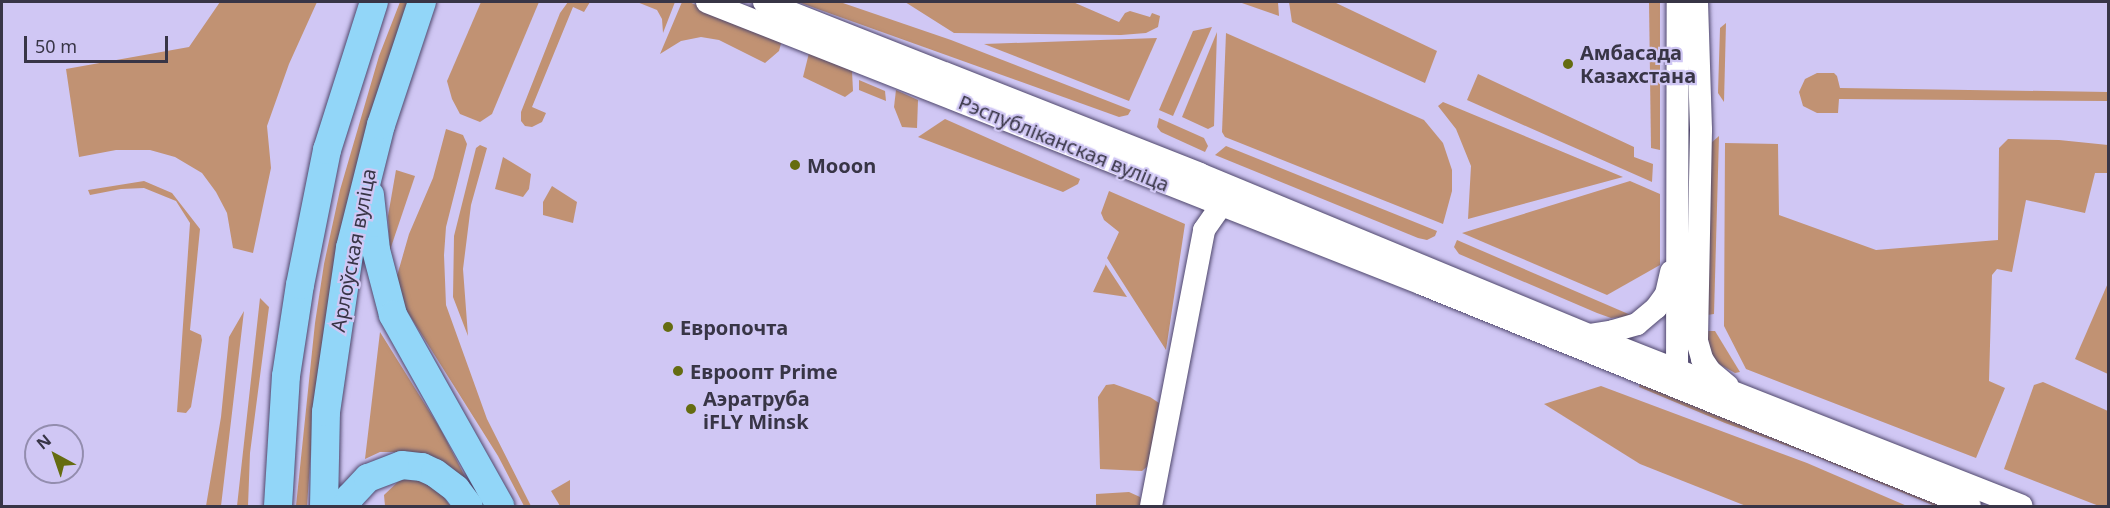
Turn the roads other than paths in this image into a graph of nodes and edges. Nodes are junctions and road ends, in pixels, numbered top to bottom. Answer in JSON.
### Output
{"nodes":[{"id":1,"x":374,"y":2,"type":"edge"},
{"id":2,"x":422,"y":2,"type":"edge"},
{"id":3,"x":707,"y":2,"type":"edge"},
{"id":4,"x":764,"y":2,"type":"edge"},
{"id":5,"x":1678,"y":2,"type":"edge"},
{"id":6,"x":1697,"y":2,"type":"edge"},
{"id":7,"x":794,"y":25,"type":"junction"},
{"id":8,"x":368,"y":172,"type":"junction"},
{"id":9,"x":1221,"y":206,"type":"junction"},
{"id":10,"x":1675,"y":253,"type":"junction"},
{"id":11,"x":1588,"y":335,"type":"junction"},
{"id":12,"x":1698,"y":347,"type":"junction"},
{"id":13,"x":1680,"y":377,"type":"junction"},
{"id":14,"x":1755,"y":402,"type":"junction"},
{"id":15,"x":278,"y":507,"type":"edge"},
{"id":16,"x":324,"y":507,"type":"edge"},
{"id":17,"x":346,"y":507,"type":"edge"},
{"id":18,"x":469,"y":507,"type":"edge"},
{"id":19,"x":500,"y":507,"type":"edge"},
{"id":20,"x":1151,"y":507,"type":"edge"},
{"id":21,"x":1970,"y":507,"type":"edge"},
{"id":22,"x":2022,"y":507,"type":"edge"}],
"edges":[{"from":1,"to":15,"type":"main road"},
{"from":2,"to":8,"type":"main road","name":"Арлоўская вуліца"},
{"from":3,"to":7,"type":"street","name":"Рэспубліканская вуліца"},
{"from":4,"to":7,"type":"street","name":"Рэспубліканская вуліца"},
{"from":5,"to":10,"type":"street"},
{"from":6,"to":12,"type":"street"},
{"from":7,"to":9,"type":"street","name":"Рэспубліканская вуліца"},
{"from":7,"to":11,"type":"street"},
{"from":8,"to":16,"type":"main road","name":"Арлоўская вуліца"},
{"from":8,"to":19,"type":"main road"},
{"from":9,"to":13,"type":"street","name":"Рэспубліканская вуліца"},
{"from":9,"to":20,"type":"street"},
{"from":10,"to":11,"type":"street"},
{"from":10,"to":13,"type":"street"},
{"from":11,"to":13,"type":"street"},
{"from":12,"to":13,"type":"street"},
{"from":12,"to":14,"type":"street"},
{"from":13,"to":14,"type":"street"},
{"from":13,"to":21,"type":"street"},
{"from":14,"to":22,"type":"street"},
{"from":17,"to":18,"type":"main road"}]}
